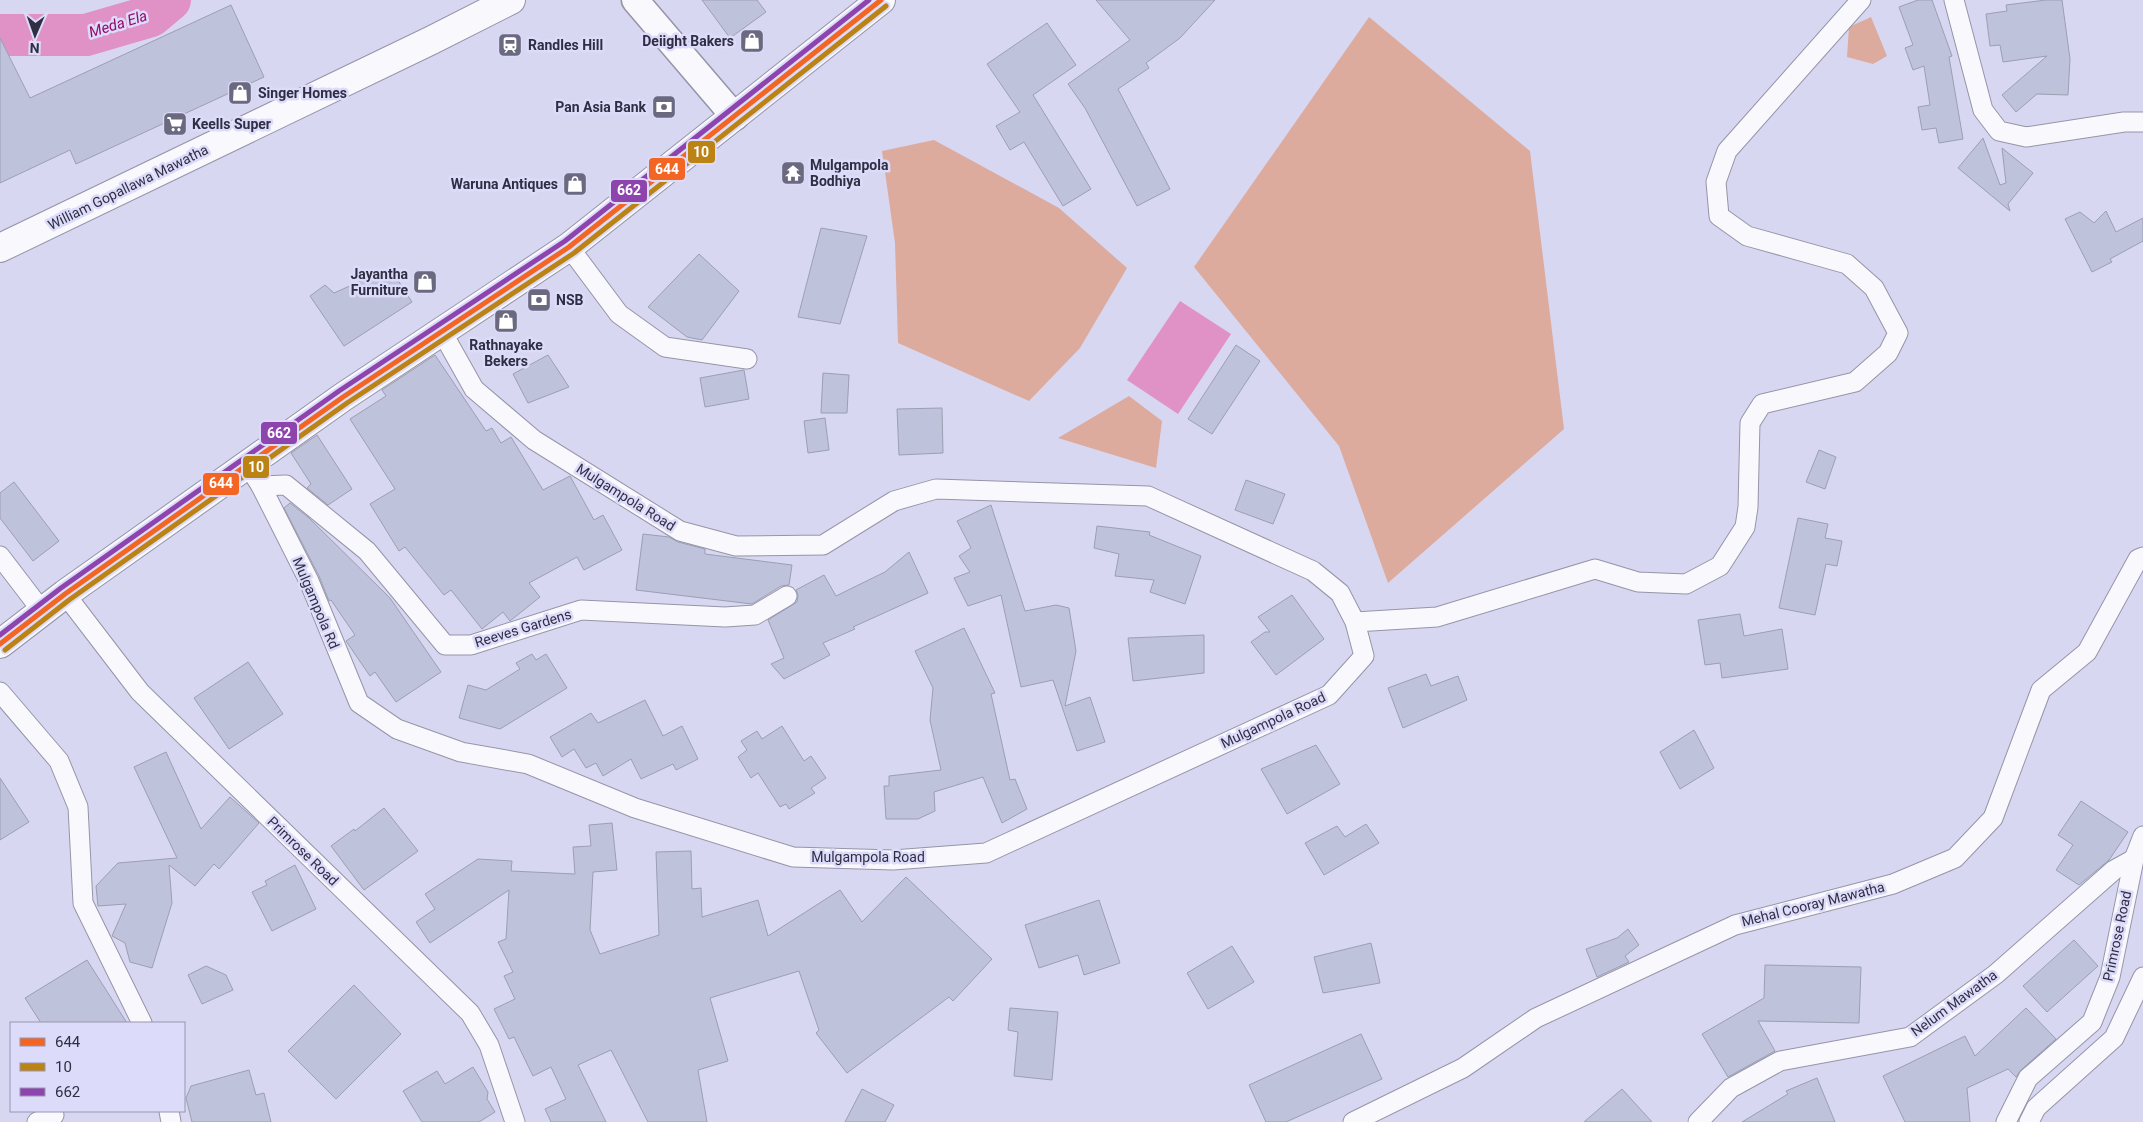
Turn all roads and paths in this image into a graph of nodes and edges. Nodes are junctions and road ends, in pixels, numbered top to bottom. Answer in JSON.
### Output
{"nodes":[{"id":1,"x":497,"y":0,"type":"edge"},
{"id":2,"x":511,"y":0,"type":"edge"},
{"id":3,"x":635,"y":0,"type":"edge"},
{"id":4,"x":881,"y":0,"type":"edge"},
{"id":5,"x":1861,"y":0,"type":"edge"},
{"id":6,"x":1954,"y":0,"type":"edge"},
{"id":7,"x":471,"y":20,"type":"junction"},
{"id":8,"x":735,"y":118,"type":"junction"},
{"id":9,"x":2143,"y":122,"type":"edge"},
{"id":10,"x":569,"y":247,"type":"junction"},
{"id":11,"x":0,"y":248,"type":"edge"},
{"id":12,"x":442,"y":332,"type":"junction"},
{"id":13,"x":747,"y":359,"type":"dead end"},
{"id":14,"x":254,"y":475,"type":"junction"},
{"id":15,"x":0,"y":556,"type":"edge"},
{"id":16,"x":2143,"y":557,"type":"edge"},
{"id":17,"x":65,"y":594,"type":"junction"},
{"id":18,"x":787,"y":596,"type":"dead end"},
{"id":19,"x":42,"y":611,"type":"junction"},
{"id":20,"x":1355,"y":622,"type":"junction"},
{"id":21,"x":0,"y":644,"type":"edge"},
{"id":22,"x":0,"y":692,"type":"edge"},
{"id":23,"x":397,"y":729,"type":"joint"},
{"id":24,"x":2143,"y":836,"type":"edge"},
{"id":25,"x":2134,"y":859,"type":"junction"},
{"id":26,"x":2143,"y":977,"type":"edge"},
{"id":27,"x":142,"y":1022,"type":"edge"},
{"id":28,"x":515,"y":1122,"type":"edge"},
{"id":29,"x":1352,"y":1122,"type":"edge"},
{"id":30,"x":1698,"y":1122,"type":"edge"},
{"id":31,"x":2006,"y":1122,"type":"edge"},
{"id":32,"x":2029,"y":1122,"type":"edge"}],
"edges":[{"from":1,"to":7,"type":"main road","name":"William Gopallawa Mawatha"},
{"from":2,"to":7,"type":"main road","name":"William Gopallawa Mawatha"},
{"from":3,"to":8,"type":"street"},
{"from":4,"to":8,"type":"main road"},
{"from":5,"to":20,"type":"street"},
{"from":6,"to":9,"type":"street"},
{"from":7,"to":11,"type":"main road","name":"William Gopallawa Mawatha"},
{"from":8,"to":10,"type":"main road"},
{"from":10,"to":12,"type":"main road"},
{"from":10,"to":13,"type":"street"},
{"from":12,"to":14,"type":"main road"},
{"from":12,"to":20,"type":"street","name":"Mulgampola Road"},
{"from":14,"to":17,"type":"main road"},
{"from":14,"to":18,"type":"street","name":"Reeves Gardens"},
{"from":14,"to":23,"type":"street","name":"Mulgampola Rd"},
{"from":15,"to":19,"type":"street"},
{"from":16,"to":29,"type":"street","name":"Mehal Cooray Mawatha"},
{"from":17,"to":19,"type":"main road"},
{"from":17,"to":28,"type":"street","name":"Primrose Road"},
{"from":19,"to":21,"type":"main road"},
{"from":20,"to":23,"type":"street","name":"Mulgampola Road"},
{"from":22,"to":27,"type":"street"},
{"from":24,"to":25,"type":"street","name":"Primrose Road"},
{"from":25,"to":30,"type":"street","name":"Nelum Mawatha"},
{"from":25,"to":31,"type":"street","name":"Primrose Road"},
{"from":26,"to":32,"type":"street"}]}
